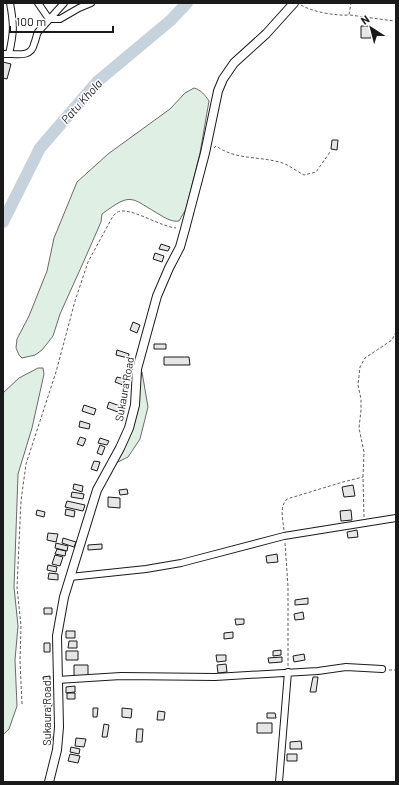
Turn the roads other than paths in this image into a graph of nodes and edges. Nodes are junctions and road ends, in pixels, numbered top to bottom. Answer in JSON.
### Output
{"nodes":[{"id":1,"x":10,"y":3,"type":"edge"},
{"id":2,"x":38,"y":3,"type":"edge"},
{"id":3,"x":64,"y":3,"type":"edge"},
{"id":4,"x":91,"y":3,"type":"edge"},
{"id":5,"x":294,"y":3,"type":"edge"},
{"id":6,"x":49,"y":19,"type":"junction"},
{"id":7,"x":6,"y":54,"type":"edge"},
{"id":8,"x":396,"y":518,"type":"edge"},
{"id":9,"x":70,"y":577,"type":"junction"},
{"id":10,"x":382,"y":669,"type":"road end"},
{"id":11,"x":288,"y":672,"type":"junction"},
{"id":12,"x":58,"y":680,"type":"junction"},
{"id":13,"x":49,"y":782,"type":"edge"},
{"id":14,"x":279,"y":782,"type":"edge"}],
"edges":[{"from":1,"to":7,"type":"street"},
{"from":2,"to":6,"type":"street"},
{"from":3,"to":6,"type":"street"},
{"from":4,"to":6,"type":"street"},
{"from":5,"to":9,"type":"street","name":"Sukaura Road"},
{"from":6,"to":7,"type":"street"},
{"from":8,"to":9,"type":"street"},
{"from":9,"to":12,"type":"street","name":"Sukaura Road"},
{"from":10,"to":11,"type":"street"},
{"from":11,"to":12,"type":"street"},
{"from":11,"to":14,"type":"street"},
{"from":12,"to":13,"type":"street","name":"Sukaura Road"}]}
